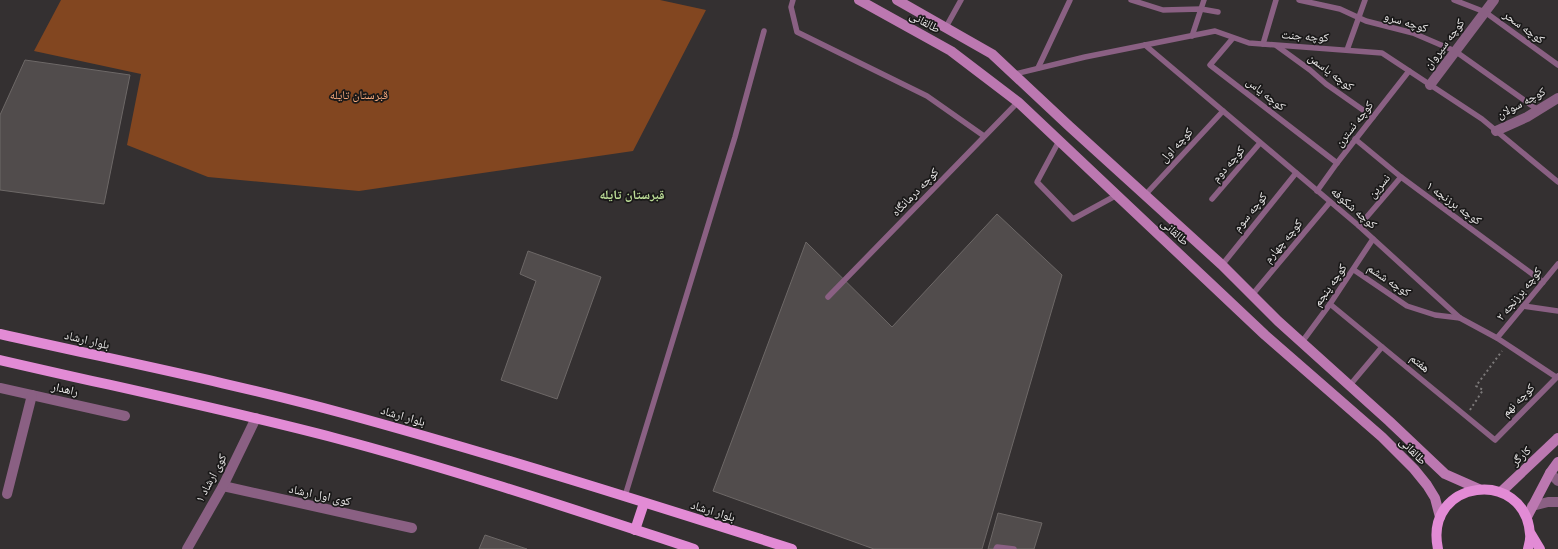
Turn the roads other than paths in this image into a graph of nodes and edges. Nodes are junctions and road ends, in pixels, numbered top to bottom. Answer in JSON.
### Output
{"nodes":[{"id":1,"x":793,"y":0,"type":"edge"},
{"id":2,"x":859,"y":0,"type":"edge"},
{"id":3,"x":897,"y":0,"type":"edge"},
{"id":4,"x":961,"y":0,"type":"edge"},
{"id":5,"x":1070,"y":0,"type":"edge"},
{"id":6,"x":1131,"y":0,"type":"edge"},
{"id":7,"x":1204,"y":0,"type":"edge"},
{"id":8,"x":1276,"y":0,"type":"edge"},
{"id":9,"x":1299,"y":0,"type":"edge"},
{"id":10,"x":1365,"y":0,"type":"edge"},
{"id":11,"x":1454,"y":0,"type":"edge"},
{"id":12,"x":1494,"y":0,"type":"edge"},
{"id":13,"x":1201,"y":9,"type":"junction"},
{"id":14,"x":1218,"y":12,"type":"dead end"},
{"id":15,"x":1485,"y":12,"type":"junction"},
{"id":16,"x":1359,"y":18,"type":"junction"},
{"id":17,"x":946,"y":27,"type":"junction"},
{"id":18,"x":764,"y":31,"type":"dead end"},
{"id":19,"x":1192,"y":36,"type":"junction"},
{"id":20,"x":1233,"y":38,"type":"junction"},
{"id":21,"x":1263,"y":44,"type":"junction"},
{"id":22,"x":1145,"y":45,"type":"junction"},
{"id":23,"x":1275,"y":45,"type":"junction"},
{"id":24,"x":1347,"y":50,"type":"junction"},
{"id":25,"x":1455,"y":52,"type":"junction"},
{"id":26,"x":1558,"y":65,"type":"edge"},
{"id":27,"x":1038,"y":68,"type":"junction"},
{"id":28,"x":1409,"y":71,"type":"junction"},
{"id":29,"x":1015,"y":74,"type":"junction"},
{"id":30,"x":1430,"y":85,"type":"junction"},
{"id":31,"x":1558,"y":98,"type":"edge"},
{"id":32,"x":1018,"y":102,"type":"junction"},
{"id":33,"x":1538,"y":110,"type":"junction"},
{"id":34,"x":1223,"y":111,"type":"junction"},
{"id":35,"x":1373,"y":117,"type":"junction"},
{"id":36,"x":1496,"y":131,"type":"junction"},
{"id":37,"x":984,"y":136,"type":"junction"},
{"id":38,"x":1355,"y":139,"type":"junction"},
{"id":39,"x":1059,"y":141,"type":"junction"},
{"id":40,"x":1260,"y":143,"type":"junction"},
{"id":41,"x":1337,"y":163,"type":"junction"},
{"id":42,"x":1296,"y":173,"type":"junction"},
{"id":43,"x":1401,"y":178,"type":"junction"},
{"id":44,"x":1558,"y":182,"type":"edge"},
{"id":45,"x":1317,"y":191,"type":"junction"},
{"id":46,"x":1146,"y":194,"type":"junction"},
{"id":47,"x":1117,"y":195,"type":"junction"},
{"id":48,"x":1212,"y":199,"type":"dead end"},
{"id":49,"x":1330,"y":202,"type":"junction"},
{"id":50,"x":1359,"y":226,"type":"junction"},
{"id":51,"x":1373,"y":239,"type":"junction"},
{"id":52,"x":1558,"y":264,"type":"edge"},
{"id":53,"x":1222,"y":265,"type":"junction"},
{"id":54,"x":1354,"y":270,"type":"junction"},
{"id":55,"x":1543,"y":282,"type":"junction"},
{"id":56,"x":1252,"y":295,"type":"junction"},
{"id":57,"x":828,"y":297,"type":"dead end"},
{"id":58,"x":1330,"y":304,"type":"junction"},
{"id":59,"x":1523,"y":306,"type":"junction"},
{"id":60,"x":1558,"y":311,"type":"edge"},
{"id":61,"x":1460,"y":318,"type":"junction"},
{"id":62,"x":0,"y":334,"type":"edge"},
{"id":63,"x":1497,"y":338,"type":"junction"},
{"id":64,"x":1302,"y":342,"type":"junction"},
{"id":65,"x":1382,"y":347,"type":"junction"},
{"id":66,"x":1314,"y":353,"type":"junction"},
{"id":67,"x":0,"y":360,"type":"edge"},
{"id":68,"x":1300,"y":366,"type":"junction"},
{"id":69,"x":1557,"y":376,"type":"edge"},
{"id":70,"x":1350,"y":385,"type":"junction"},
{"id":71,"x":0,"y":388,"type":"edge"},
{"id":72,"x":32,"y":395,"type":"junction"},
{"id":73,"x":125,"y":416,"type":"dead end"},
{"id":74,"x":256,"y":418,"type":"junction"},
{"id":75,"x":1558,"y":438,"type":"edge"},
{"id":76,"x":1495,"y":440,"type":"joint"},
{"id":77,"x":1558,"y":462,"type":"edge"},
{"id":78,"x":1550,"y":473,"type":"junction"},
{"id":79,"x":1558,"y":481,"type":"edge"},
{"id":80,"x":223,"y":486,"type":"junction"},
{"id":81,"x":1479,"y":489,"type":"junction"},
{"id":82,"x":1501,"y":492,"type":"junction"},
{"id":83,"x":7,"y":494,"type":"dead end"},
{"id":84,"x":625,"y":496,"type":"junction"},
{"id":85,"x":1558,"y":502,"type":"edge"},
{"id":86,"x":644,"y":503,"type":"junction"},
{"id":87,"x":1532,"y":506,"type":"junction"},
{"id":88,"x":1440,"y":517,"type":"junction"},
{"id":89,"x":1527,"y":517,"type":"junction"},
{"id":90,"x":412,"y":528,"type":"dead end"},
{"id":91,"x":635,"y":530,"type":"junction"},
{"id":92,"x":1531,"y":534,"type":"junction"},
{"id":93,"x":187,"y":549,"type":"edge"},
{"id":94,"x":694,"y":549,"type":"edge"},
{"id":95,"x":792,"y":549,"type":"edge"},
{"id":96,"x":996,"y":549,"type":"edge"},
{"id":97,"x":1014,"y":549,"type":"edge"},
{"id":98,"x":1438,"y":549,"type":"edge"},
{"id":99,"x":1528,"y":549,"type":"edge"},
{"id":100,"x":1540,"y":549,"type":"edge"}],
"edges":[{"from":1,"to":37,"type":"lane"},
{"from":2,"to":32,"type":"main road","name":"طالقانی"},
{"from":3,"to":17,"type":"main road","name":"طالقانی"},
{"from":4,"to":17,"type":"lane"},
{"from":5,"to":27,"type":"lane"},
{"from":6,"to":13,"type":"lane"},
{"from":7,"to":13,"type":"lane"},
{"from":8,"to":21,"type":"lane"},
{"from":9,"to":16,"type":"lane","name":"کوچه سرو"},
{"from":10,"to":16,"type":"lane"},
{"from":11,"to":15,"type":"lane","name":"کوچه سحر"},
{"from":12,"to":15,"type":"street","name":"کوچه سیروان"},
{"from":13,"to":14,"type":"lane"},
{"from":13,"to":19,"type":"lane"},
{"from":15,"to":25,"type":"street","name":"کوچه سیروان"},
{"from":15,"to":26,"type":"lane","name":"کوچه سحر"},
{"from":16,"to":24,"type":"lane"},
{"from":16,"to":25,"type":"lane","name":"کوچه سرو"},
{"from":17,"to":29,"type":"main road","name":"طالقانی"},
{"from":18,"to":84,"type":"lane"},
{"from":19,"to":20,"type":"lane","name":"کوچه جنت"},
{"from":19,"to":22,"type":"lane","name":"کوچه جنت"},
{"from":20,"to":21,"type":"lane","name":"کوچه جنت"},
{"from":20,"to":41,"type":"lane","name":"کوچه یاس"},
{"from":21,"to":23,"type":"lane","name":"کوچه جنت"},
{"from":22,"to":27,"type":"lane","name":"کوچه جنت"},
{"from":22,"to":34,"type":"lane","name":"کوچه شکوفه"},
{"from":23,"to":24,"type":"lane","name":"کوچه جنت"},
{"from":23,"to":35,"type":"lane","name":"کوچه یاسمن"},
{"from":24,"to":28,"type":"lane","name":"کوچه جنت"},
{"from":25,"to":30,"type":"street","name":"کوچه سیروان"},
{"from":25,"to":33,"type":"lane","name":"کوچه سرو"},
{"from":27,"to":29,"type":"lane","name":"کوچه جنت"},
{"from":28,"to":30,"type":"lane","name":"کوچه جنت"},
{"from":28,"to":35,"type":"lane","name":"کوچه نسترن"},
{"from":29,"to":46,"type":"main road","name":"طالقانی"},
{"from":30,"to":36,"type":"lane","name":"کوچه جنت"},
{"from":31,"to":33,"type":"street","name":"کوچه سولان"},
{"from":32,"to":37,"type":"lane","name":"کوچه درمانگاه"},
{"from":32,"to":39,"type":"main road","name":"طالقانی"},
{"from":33,"to":36,"type":"street","name":"کوچه سولان"},
{"from":34,"to":40,"type":"lane","name":"کوچه شکوفه"},
{"from":34,"to":46,"type":"lane","name":"کوچه اول"},
{"from":35,"to":38,"type":"lane","name":"کوچه نسترن"},
{"from":36,"to":44,"type":"lane","name":"کوچه جنت"},
{"from":37,"to":57,"type":"lane","name":"کوچه درمانگاه"},
{"from":38,"to":41,"type":"lane","name":"کوچه نسترن"},
{"from":38,"to":43,"type":"lane","name":"کوچه برزنجه ۱"},
{"from":39,"to":47,"type":"main road","name":"طالقانی"},
{"from":39,"to":47,"type":"lane"},
{"from":40,"to":42,"type":"lane","name":"کوچه شکوفه"},
{"from":40,"to":48,"type":"lane","name":"کوچه دوم"},
{"from":41,"to":45,"type":"lane","name":"کوچه نسترن"},
{"from":42,"to":45,"type":"lane","name":"کوچه شکوفه"},
{"from":42,"to":53,"type":"lane","name":"کوچه سوم"},
{"from":43,"to":50,"type":"lane","name":"نسرین"},
{"from":43,"to":55,"type":"lane","name":"کوچه برزنجه ۱"},
{"from":45,"to":49,"type":"lane","name":"کوچه شکوفه"},
{"from":46,"to":53,"type":"main road","name":"طالقانی"},
{"from":47,"to":68,"type":"main road","name":"طالقانی"},
{"from":49,"to":50,"type":"lane","name":"کوچه شکوفه"},
{"from":49,"to":56,"type":"lane","name":"کوچه چهارم"},
{"from":50,"to":51,"type":"lane","name":"کوچه شکوفه"},
{"from":51,"to":54,"type":"lane","name":"کوچه پنجم"},
{"from":51,"to":61,"type":"lane","name":"کوچه شکوفه"},
{"from":52,"to":55,"type":"lane","name":"کوچه برزنجه ۲"},
{"from":53,"to":56,"type":"main road","name":"طالقانی"},
{"from":54,"to":58,"type":"lane","name":"کوچه پنجم"},
{"from":54,"to":61,"type":"lane","name":"کوچه ششم"},
{"from":55,"to":59,"type":"lane","name":"کوچه برزنجه ۲"},
{"from":56,"to":64,"type":"main road","name":"طالقانی"},
{"from":58,"to":64,"type":"lane","name":"کوچه پنجم"},
{"from":58,"to":65,"type":"lane","name":"هفتم"},
{"from":59,"to":60,"type":"lane"},
{"from":59,"to":63,"type":"lane","name":"کوچه برزنجه ۲"},
{"from":61,"to":63,"type":"lane","name":"کوچه شکوفه"},
{"from":62,"to":84,"type":"main road","name":"بلوار ارشاد"},
{"from":63,"to":69,"type":"lane","name":"کوچه شکوفه"},
{"from":64,"to":66,"type":"main road","name":"طالقانی"},
{"from":65,"to":70,"type":"lane"},
{"from":65,"to":76,"type":"lane","name":"هفتم"},
{"from":66,"to":68,"type":"main road"},
{"from":66,"to":70,"type":"main road","name":"طالقانی"},
{"from":67,"to":74,"type":"main road"},
{"from":68,"to":88,"type":"main road","name":"طالقانی"},
{"from":69,"to":76,"type":"lane","name":"کوچه نهم"},
{"from":70,"to":81,"type":"main road","name":"طالقانی"},
{"from":71,"to":72,"type":"street","name":"راهدار"},
{"from":72,"to":73,"type":"street","name":"راهدار"},
{"from":72,"to":83,"type":"street"},
{"from":74,"to":80,"type":"street","name":"کوی ارشاد ۱"},
{"from":74,"to":91,"type":"main road"},
{"from":75,"to":82,"type":"main road","name":"کارگر"},
{"from":77,"to":78,"type":"main road"},
{"from":78,"to":79,"type":"street"},
{"from":78,"to":87,"type":"main road"},
{"from":80,"to":90,"type":"street","name":"کوی اول ارشاد"},
{"from":80,"to":93,"type":"street","name":"کوی ارشاد ۱"},
{"from":81,"to":82,"type":"main road"},
{"from":81,"to":88,"type":"main road"},
{"from":82,"to":89,"type":"main road"},
{"from":84,"to":86,"type":"main road","name":"بلوار ارشاد"},
{"from":85,"to":87,"type":"street"},
{"from":86,"to":91,"type":"main road"},
{"from":86,"to":95,"type":"main road","name":"بلوار ارشاد"},
{"from":87,"to":89,"type":"main road"},
{"from":88,"to":98,"type":"main road"},
{"from":89,"to":92,"type":"main road"},
{"from":91,"to":94,"type":"main road"},
{"from":92,"to":99,"type":"main road"},
{"from":92,"to":100,"type":"main road"},
{"from":96,"to":97,"type":"lane"}]}
